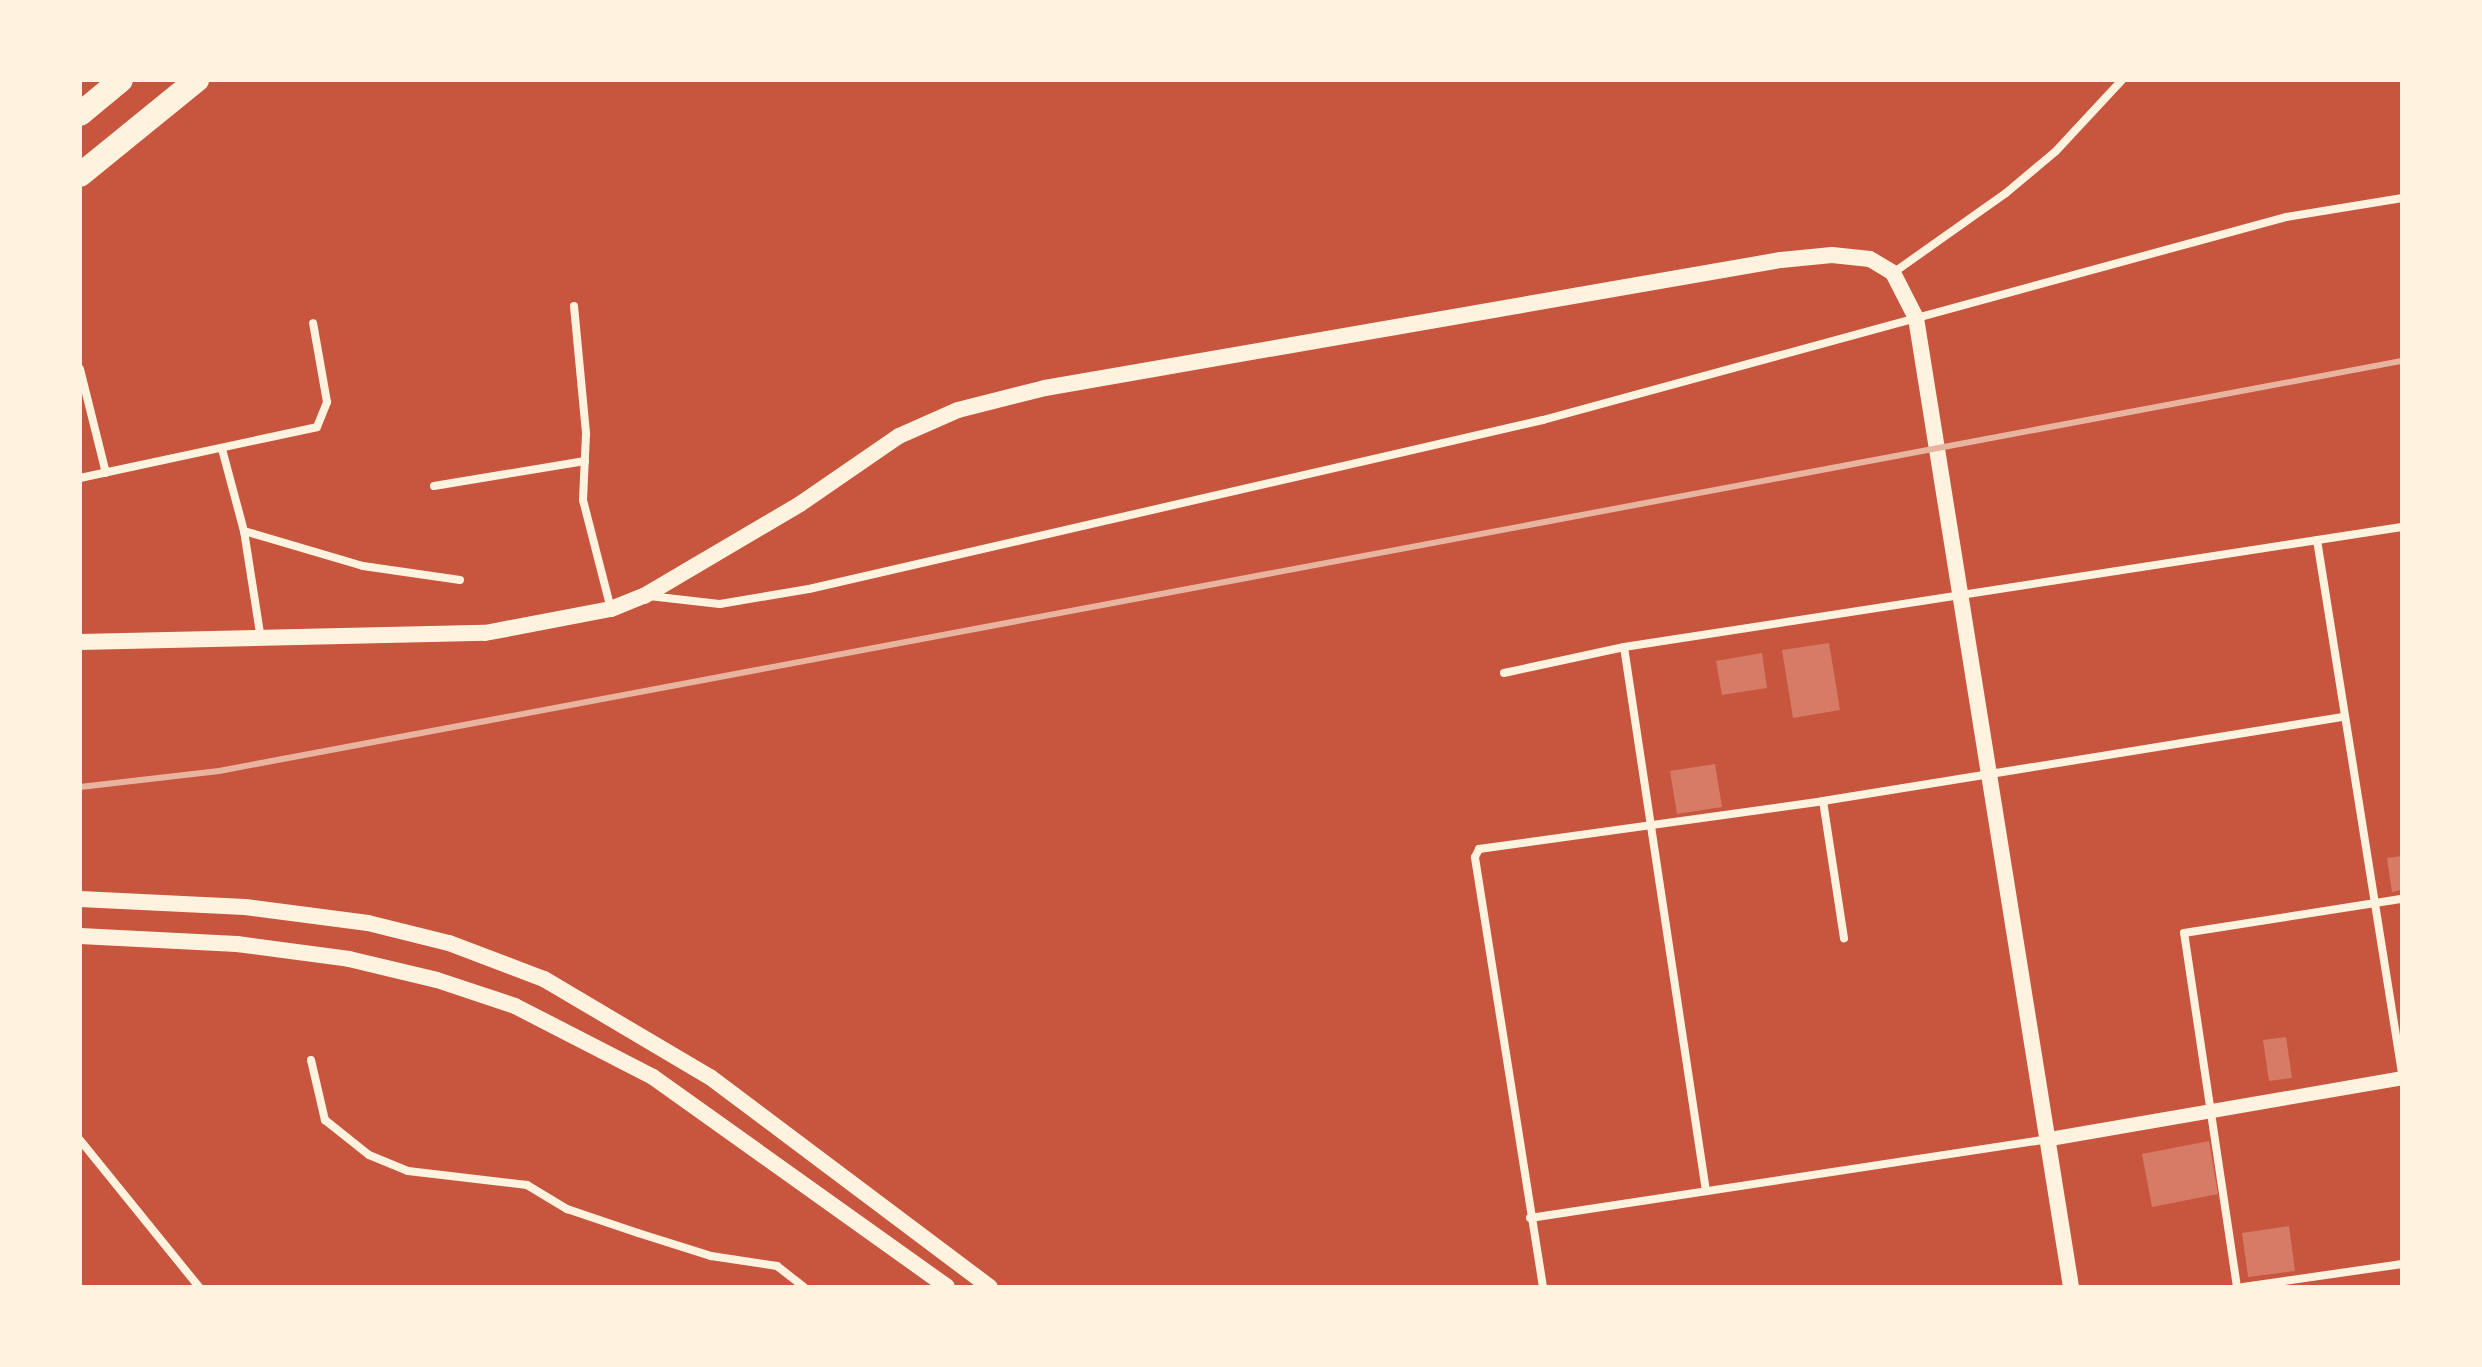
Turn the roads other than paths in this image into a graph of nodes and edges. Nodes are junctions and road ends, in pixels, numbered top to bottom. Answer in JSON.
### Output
{"nodes":[{"id":1,"x":121,"y":80,"type":"edge"},
{"id":2,"x":197,"y":80,"type":"edge"},
{"id":3,"x":2122,"y":80,"type":"edge"},
{"id":4,"x":80,"y":114,"type":"edge"},
{"id":5,"x":80,"y":175,"type":"edge"},
{"id":6,"x":2402,"y":198,"type":"edge"},
{"id":7,"x":1893,"y":273,"type":"junction"},
{"id":8,"x":574,"y":306,"type":"dead end"},
{"id":9,"x":1916,"y":318,"type":"junction"},
{"id":10,"x":313,"y":323,"type":"dead end"},
{"id":11,"x":80,"y":369,"type":"edge"},
{"id":12,"x":222,"y":449,"type":"junction"},
{"id":13,"x":585,"y":461,"type":"junction"},
{"id":14,"x":106,"y":473,"type":"junction"},
{"id":15,"x":80,"y":478,"type":"edge"},
{"id":16,"x":434,"y":486,"type":"dead end"},
{"id":17,"x":2402,"y":527,"type":"edge"},
{"id":18,"x":244,"y":531,"type":"junction"},
{"id":19,"x":2317,"y":540,"type":"junction"},
{"id":20,"x":460,"y":580,"type":"dead end"},
{"id":21,"x":644,"y":596,"type":"junction"},
{"id":22,"x":1962,"y":598,"type":"junction"},
{"id":23,"x":611,"y":609,"type":"junction"},
{"id":24,"x":262,"y":641,"type":"junction"},
{"id":25,"x":80,"y":642,"type":"edge"},
{"id":26,"x":1624,"y":647,"type":"junction"},
{"id":27,"x":1504,"y":673,"type":"dead end"},
{"id":28,"x":2343,"y":717,"type":"junction"},
{"id":29,"x":1988,"y":771,"type":"junction"},
{"id":30,"x":1823,"y":801,"type":"junction"},
{"id":31,"x":1648,"y":824,"type":"junction"},
{"id":32,"x":80,"y":899,"type":"edge"},
{"id":33,"x":2402,"y":899,"type":"edge"},
{"id":34,"x":2372,"y":903,"type":"junction"},
{"id":35,"x":80,"y":936,"type":"edge"},
{"id":36,"x":1844,"y":938,"type":"dead end"},
{"id":37,"x":311,"y":1060,"type":"dead end"},
{"id":38,"x":2402,"y":1076,"type":"edge"},
{"id":39,"x":2213,"y":1111,"type":"junction"},
{"id":40,"x":2050,"y":1139,"type":"junction"},
{"id":41,"x":80,"y":1140,"type":"edge"},
{"id":42,"x":1706,"y":1191,"type":"junction"},
{"id":43,"x":1530,"y":1218,"type":"junction"},
{"id":44,"x":2402,"y":1264,"type":"edge"},
{"id":45,"x":199,"y":1287,"type":"edge"},
{"id":46,"x":804,"y":1287,"type":"edge"},
{"id":47,"x":947,"y":1287,"type":"edge"},
{"id":48,"x":990,"y":1287,"type":"edge"},
{"id":49,"x":1543,"y":1287,"type":"edge"},
{"id":50,"x":2071,"y":1287,"type":"edge"},
{"id":51,"x":2240,"y":1287,"type":"edge"}],
"edges":[{"from":1,"to":4,"type":"highway"},
{"from":2,"to":5,"type":"highway"},
{"from":3,"to":7,"type":"street"},
{"from":6,"to":9,"type":"street"},
{"from":7,"to":9,"type":"main road"},
{"from":7,"to":21,"type":"main road"},
{"from":8,"to":13,"type":"street"},
{"from":9,"to":21,"type":"street"},
{"from":9,"to":22,"type":"main road"},
{"from":10,"to":12,"type":"street"},
{"from":11,"to":14,"type":"street"},
{"from":12,"to":14,"type":"street"},
{"from":12,"to":18,"type":"street"},
{"from":13,"to":16,"type":"street"},
{"from":13,"to":23,"type":"street"},
{"from":14,"to":15,"type":"street"},
{"from":17,"to":19,"type":"street"},
{"from":18,"to":20,"type":"street"},
{"from":18,"to":24,"type":"street"},
{"from":19,"to":22,"type":"street"},
{"from":19,"to":28,"type":"street"},
{"from":21,"to":23,"type":"main road"},
{"from":22,"to":26,"type":"street"},
{"from":22,"to":29,"type":"main road"},
{"from":23,"to":24,"type":"main road"},
{"from":24,"to":25,"type":"main road"},
{"from":26,"to":27,"type":"street"},
{"from":26,"to":31,"type":"street"},
{"from":28,"to":29,"type":"street"},
{"from":28,"to":34,"type":"street"},
{"from":29,"to":30,"type":"street"},
{"from":29,"to":40,"type":"main road"},
{"from":30,"to":31,"type":"street"},
{"from":30,"to":36,"type":"street"},
{"from":31,"to":42,"type":"street"},
{"from":31,"to":43,"type":"street"},
{"from":32,"to":48,"type":"main road"},
{"from":33,"to":34,"type":"street"},
{"from":34,"to":38,"type":"street"},
{"from":34,"to":39,"type":"street"},
{"from":35,"to":47,"type":"main road"},
{"from":37,"to":46,"type":"street"},
{"from":38,"to":39,"type":"street"},
{"from":39,"to":40,"type":"street"},
{"from":39,"to":51,"type":"street"},
{"from":40,"to":42,"type":"street"},
{"from":40,"to":50,"type":"main road"},
{"from":41,"to":45,"type":"street"},
{"from":42,"to":43,"type":"street"},
{"from":43,"to":49,"type":"street"},
{"from":44,"to":51,"type":"street"}]}
